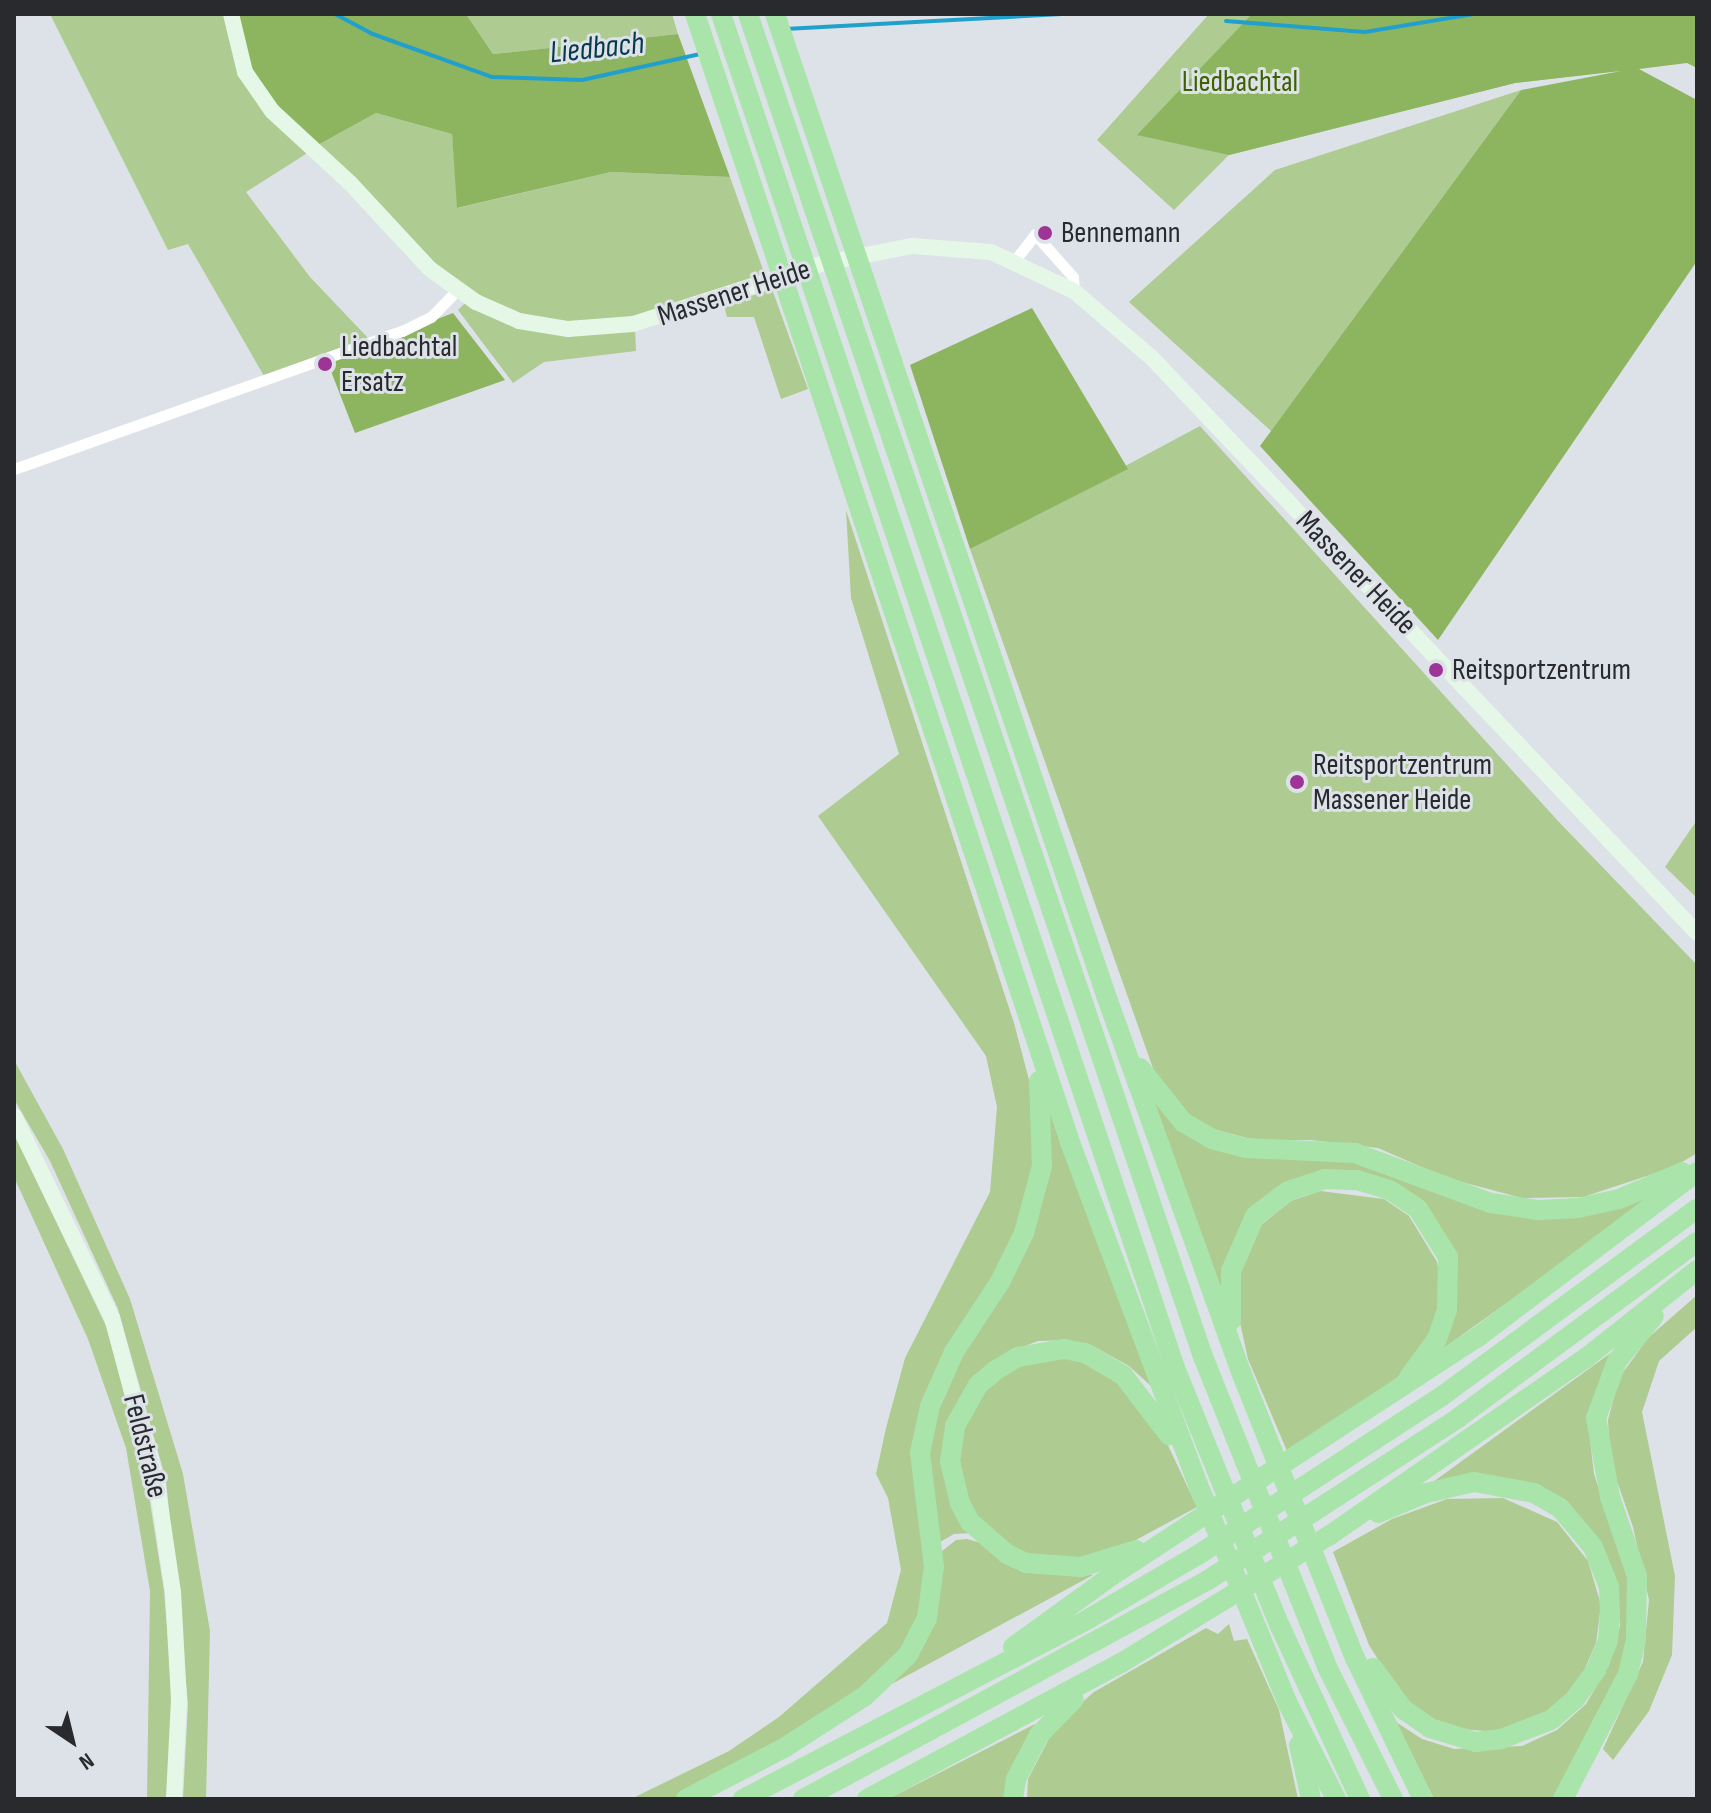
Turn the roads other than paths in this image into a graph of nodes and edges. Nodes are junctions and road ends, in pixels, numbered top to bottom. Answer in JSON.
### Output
{"nodes":[{"id":1,"x":231,"y":14,"type":"edge"},
{"id":2,"x":695,"y":14,"type":"edge"},
{"id":3,"x":721,"y":14,"type":"edge"},
{"id":4,"x":748,"y":14,"type":"edge"},
{"id":5,"x":775,"y":14,"type":"edge"},
{"id":6,"x":1015,"y":260,"type":"junction"},
{"id":7,"x":457,"y":290,"type":"junction"},
{"id":8,"x":1074,"y":291,"type":"junction"},
{"id":9,"x":14,"y":469,"type":"edge"},
{"id":10,"x":1697,"y":933,"type":"edge"},
{"id":11,"x":1107,"y":998,"type":"junction"},
{"id":12,"x":1029,"y":1026,"type":"junction"},
{"id":13,"x":14,"y":1116,"type":"edge"},
{"id":14,"x":1697,"y":1164,"type":"edge"},
{"id":15,"x":1697,"y":1172,"type":"edge"},
{"id":16,"x":1697,"y":1209,"type":"edge"},
{"id":17,"x":1697,"y":1242,"type":"edge"},
{"id":18,"x":1697,"y":1272,"type":"edge"},
{"id":19,"x":1241,"y":1372,"type":"junction"},
{"id":20,"x":1365,"y":1415,"type":"junction"},
{"id":21,"x":1201,"y":1492,"type":"junction"},
{"id":22,"x":1187,"y":1527,"type":"junction"},
{"id":23,"x":1330,"y":1535,"type":"junction"},
{"id":24,"x":1326,"y":1582,"type":"junction"},
{"id":25,"x":1121,"y":1663,"type":"junction"},
{"id":26,"x":948,"y":1694,"type":"junction"},
{"id":27,"x":1287,"y":1702,"type":"junction"},
{"id":28,"x":174,"y":1799,"type":"edge"},
{"id":29,"x":686,"y":1799,"type":"edge"},
{"id":30,"x":743,"y":1799,"type":"edge"},
{"id":31,"x":803,"y":1799,"type":"edge"},
{"id":32,"x":867,"y":1799,"type":"edge"},
{"id":33,"x":1013,"y":1799,"type":"edge"},
{"id":34,"x":1311,"y":1799,"type":"edge"},
{"id":35,"x":1336,"y":1799,"type":"edge"},
{"id":36,"x":1360,"y":1799,"type":"edge"},
{"id":37,"x":1393,"y":1799,"type":"edge"},
{"id":38,"x":1423,"y":1799,"type":"edge"},
{"id":39,"x":1563,"y":1799,"type":"edge"}],
"edges":[{"from":1,"to":7,"type":"street","name":"Massener Heide"},
{"from":2,"to":12,"type":"highway"},
{"from":3,"to":36,"type":"highway"},
{"from":4,"to":37,"type":"highway"},
{"from":5,"to":11,"type":"highway"},
{"from":6,"to":7,"type":"street","name":"Massener Heide"},
{"from":6,"to":8,"type":"street","name":"Massener Heide"},
{"from":6,"to":8,"type":"street","name":"Massener Heide"},
{"from":7,"to":9,"type":"street"},
{"from":8,"to":10,"type":"street","name":"Massener Heide"},
{"from":11,"to":14,"type":"highway"},
{"from":11,"to":19,"type":"highway"},
{"from":12,"to":21,"type":"highway"},
{"from":12,"to":29,"type":"highway"},
{"from":13,"to":28,"type":"street","name":"Feldstraße"},
{"from":15,"to":20,"type":"highway"},
{"from":16,"to":26,"type":"highway"},
{"from":17,"to":31,"type":"highway"},
{"from":18,"to":23,"type":"highway"},
{"from":18,"to":39,"type":"highway"},
{"from":19,"to":20,"type":"highway"},
{"from":19,"to":24,"type":"highway"},
{"from":20,"to":22,"type":"highway"},
{"from":21,"to":22,"type":"highway"},
{"from":21,"to":27,"type":"highway"},
{"from":22,"to":26,"type":"highway"},
{"from":23,"to":24,"type":"highway"},
{"from":23,"to":25,"type":"highway"},
{"from":24,"to":38,"type":"highway"},
{"from":25,"to":32,"type":"highway"},
{"from":25,"to":33,"type":"highway"},
{"from":26,"to":30,"type":"highway"},
{"from":27,"to":34,"type":"highway"},
{"from":27,"to":35,"type":"highway"}]}
